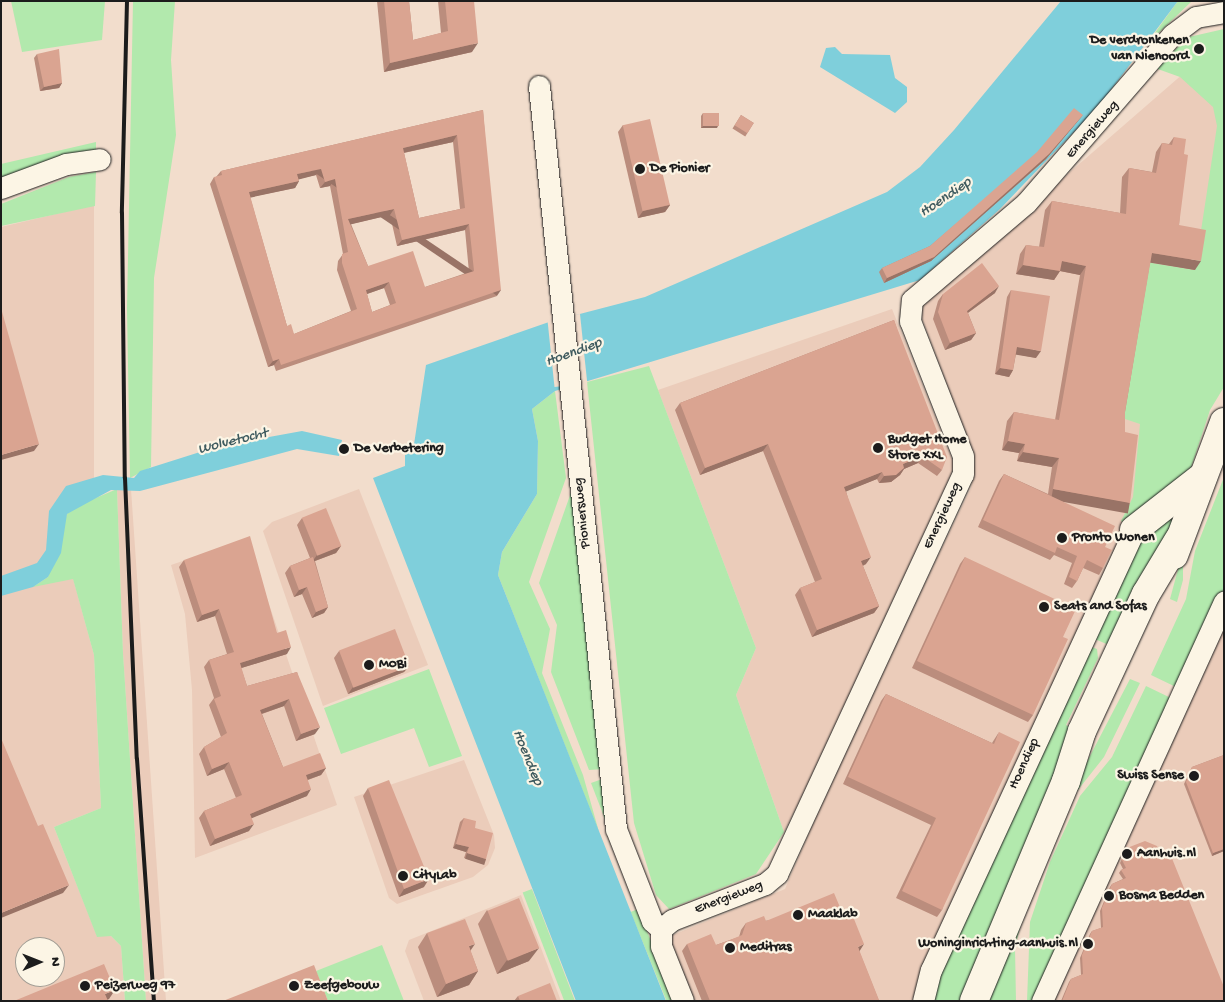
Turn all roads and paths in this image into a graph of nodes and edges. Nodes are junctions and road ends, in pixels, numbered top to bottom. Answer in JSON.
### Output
{"nodes":[{"id":1,"x":1224,"y":12,"type":"edge"},
{"id":2,"x":539,"y":86,"type":"dead end"},
{"id":3,"x":100,"y":159,"type":"dead end"},
{"id":4,"x":1,"y":188,"type":"edge"},
{"id":5,"x":1224,"y":422,"type":"edge"},
{"id":6,"x":1204,"y":475,"type":"junction"},
{"id":7,"x":1134,"y":530,"type":"joint"},
{"id":8,"x":1224,"y":602,"type":"edge"},
{"id":9,"x":661,"y":929,"type":"junction"},
{"id":10,"x":683,"y":1001,"type":"edge"},
{"id":11,"x":923,"y":1001,"type":"edge"},
{"id":12,"x":974,"y":1001,"type":"edge"},
{"id":13,"x":1042,"y":1001,"type":"edge"}],
"edges":[{"from":1,"to":9,"type":"street","name":"Energieweg"},
{"from":2,"to":9,"type":"street","name":"Pioniersweg"},
{"from":3,"to":4,"type":"street"},
{"from":5,"to":6,"type":"main road"},
{"from":6,"to":7,"type":"main road"},
{"from":6,"to":12,"type":"main road"},
{"from":7,"to":11,"type":"street","name":"Hoendiep"},
{"from":8,"to":13,"type":"street"},
{"from":9,"to":10,"type":"street"}]}
